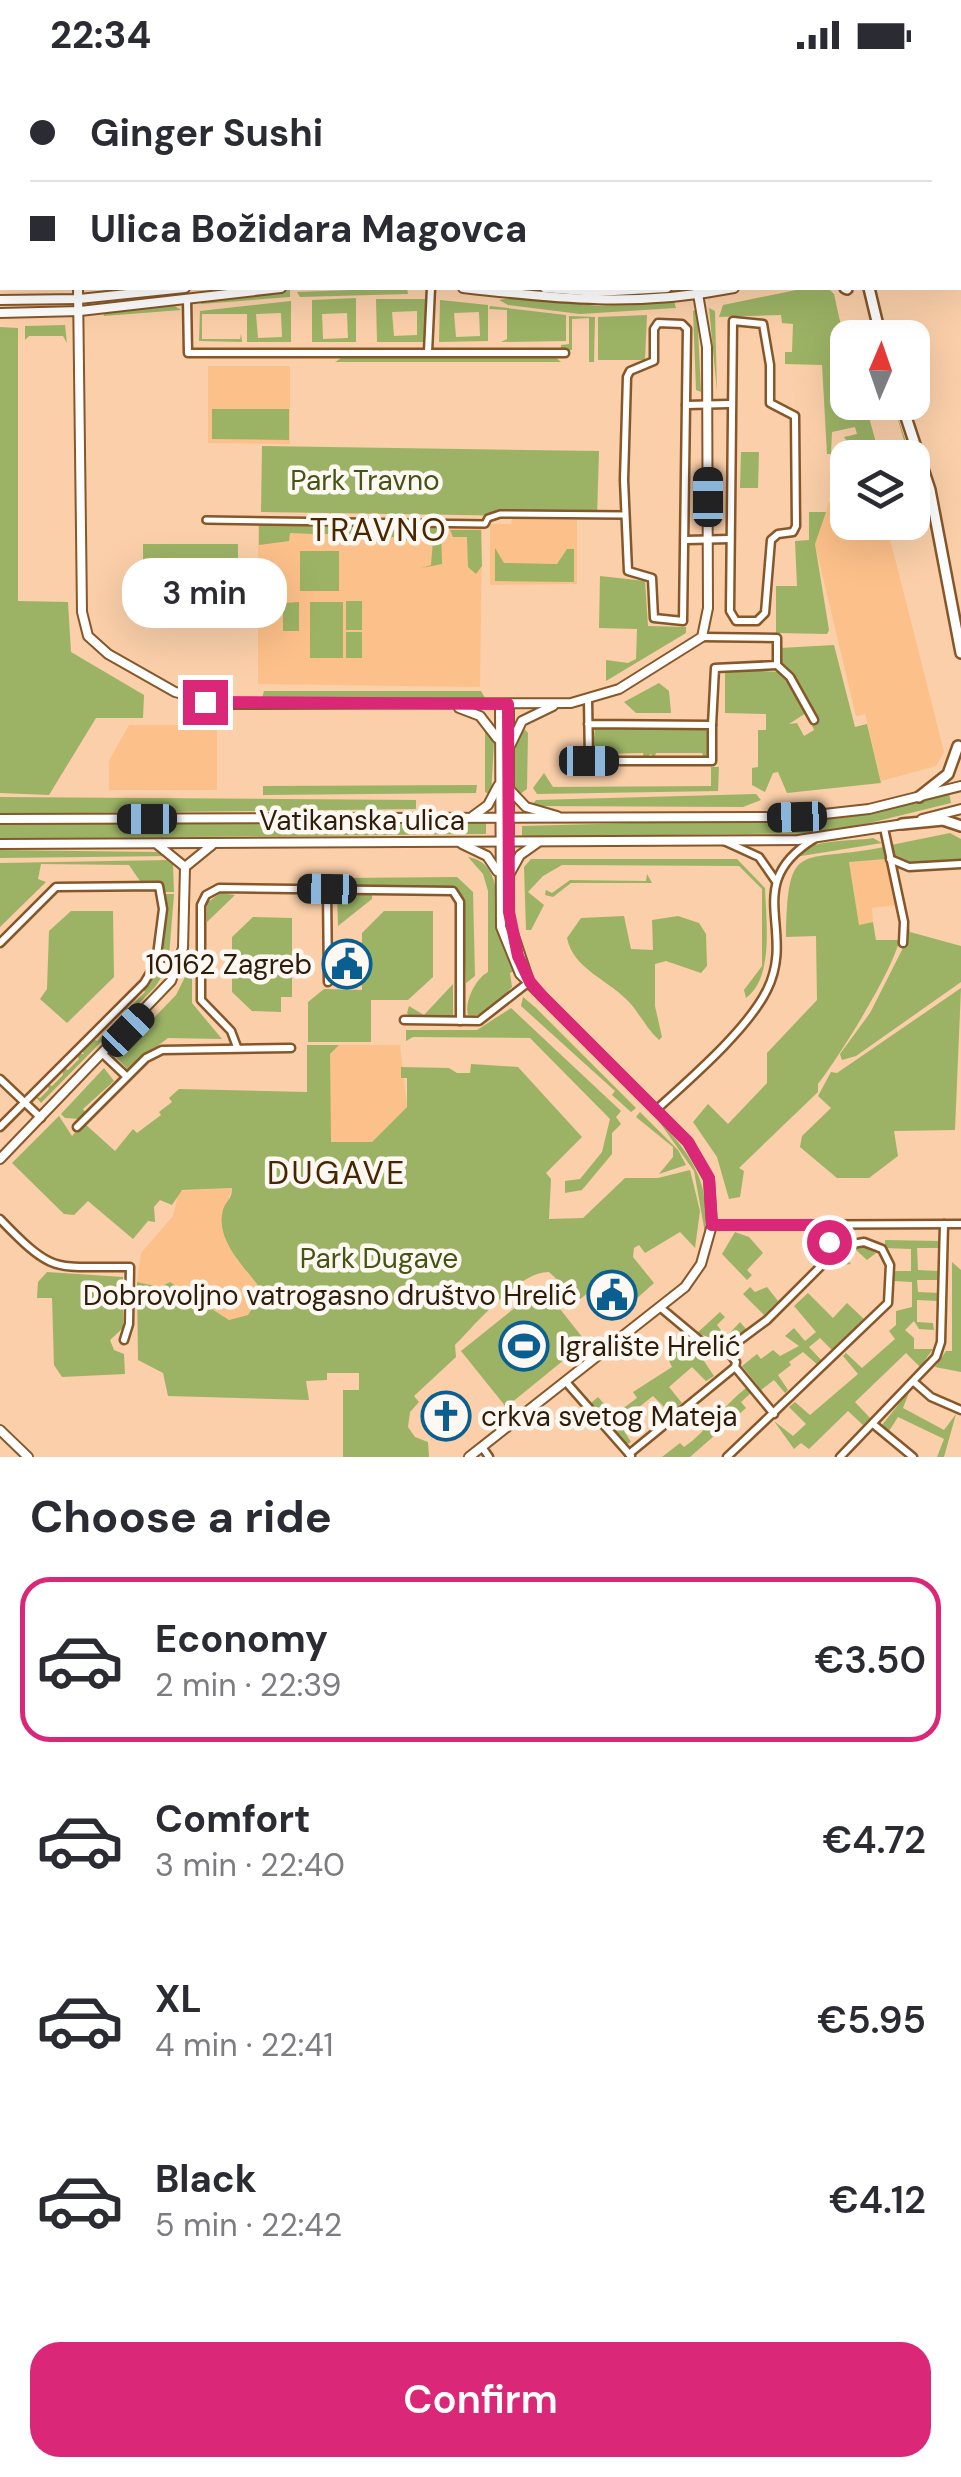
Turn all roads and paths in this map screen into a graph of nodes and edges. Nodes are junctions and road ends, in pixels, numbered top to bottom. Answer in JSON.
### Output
{"nodes":[{"id":1,"x":78,"y":290,"type":"edge"},
{"id":2,"x":167,"y":290,"type":"edge"},
{"id":3,"x":262,"y":290,"type":"edge"},
{"id":4,"x":430,"y":290,"type":"edge"},
{"id":5,"x":481,"y":290,"type":"edge"},
{"id":6,"x":576,"y":290,"type":"edge"},
{"id":7,"x":637,"y":290,"type":"edge"},
{"id":8,"x":870,"y":290,"type":"edge"},
{"id":9,"x":698,"y":291,"type":"edge"},
{"id":10,"x":187,"y":298,"type":"junction"},
{"id":11,"x":79,"y":299,"type":"junction"},
{"id":12,"x":0,"y":300,"type":"edge"},
{"id":13,"x":80,"y":311,"type":"junction"},
{"id":14,"x":0,"y":312,"type":"edge"},
{"id":15,"x":877,"y":320,"type":"edge"},
{"id":16,"x":428,"y":352,"type":"junction"},
{"id":17,"x":565,"y":353,"type":"dead end"},
{"id":18,"x":708,"y":404,"type":"junction"},
{"id":19,"x":729,"y":404,"type":"junction"},
{"id":20,"x":686,"y":405,"type":"junction"},
{"id":21,"x":906,"y":420,"type":"edge"},
{"id":22,"x":624,"y":515,"type":"junction"},
{"id":23,"x":206,"y":520,"type":"dead end"},
{"id":24,"x":730,"y":539,"type":"junction"},
{"id":25,"x":686,"y":540,"type":"junction"},
{"id":26,"x":708,"y":540,"type":"junction"},
{"id":27,"x":702,"y":638,"type":"junction"},
{"id":28,"x":961,"y":653,"type":"edge"},
{"id":29,"x":777,"y":666,"type":"junction"},
{"id":30,"x":588,"y":700,"type":"junction"},
{"id":31,"x":560,"y":703,"type":"junction"},
{"id":32,"x":504,"y":704,"type":"junction"},
{"id":33,"x":450,"y":706,"type":"junction"},
{"id":34,"x":814,"y":720,"type":"dead end"},
{"id":35,"x":588,"y":724,"type":"junction"},
{"id":36,"x":712,"y":725,"type":"junction"},
{"id":37,"x":958,"y":746,"type":"dead end"},
{"id":38,"x":504,"y":749,"type":"junction"},
{"id":39,"x":501,"y":777,"type":"junction"},
{"id":40,"x":961,"y":786,"type":"edge"},
{"id":41,"x":510,"y":790,"type":"junction"},
{"id":42,"x":920,"y":797,"type":"junction"},
{"id":43,"x":961,"y":809,"type":"edge"},
{"id":44,"x":460,"y":818,"type":"junction"},
{"id":45,"x":0,"y":819,"type":"edge"},
{"id":46,"x":505,"y":819,"type":"junction"},
{"id":47,"x":571,"y":819,"type":"junction"},
{"id":48,"x":902,"y":824,"type":"junction"},
{"id":49,"x":961,"y":826,"type":"edge"},
{"id":50,"x":884,"y":828,"type":"junction"},
{"id":51,"x":814,"y":839,"type":"junction"},
{"id":52,"x":723,"y":841,"type":"junction"},
{"id":53,"x":457,"y":842,"type":"junction"},
{"id":54,"x":505,"y":842,"type":"junction"},
{"id":55,"x":538,"y":842,"type":"junction"},
{"id":56,"x":216,"y":843,"type":"junction"},
{"id":57,"x":0,"y":844,"type":"edge"},
{"id":58,"x":154,"y":844,"type":"junction"},
{"id":59,"x":890,"y":860,"type":"junction"},
{"id":60,"x":961,"y":864,"type":"edge"},
{"id":61,"x":184,"y":866,"type":"junction"},
{"id":62,"x":909,"y":867,"type":"junction"},
{"id":63,"x":504,"y":876,"type":"junction"},
{"id":64,"x":775,"y":880,"type":"junction"},
{"id":65,"x":896,"y":884,"type":"junction"},
{"id":66,"x":327,"y":889,"type":"junction"},
{"id":67,"x":0,"y":942,"type":"edge"},
{"id":68,"x":903,"y":943,"type":"dead end"},
{"id":69,"x":156,"y":963,"type":"junction"},
{"id":70,"x":176,"y":970,"type":"junction"},
{"id":71,"x":328,"y":982,"type":"dead end"},
{"id":72,"x":530,"y":982,"type":"junction"},
{"id":73,"x":404,"y":1020,"type":"dead end"},
{"id":74,"x":460,"y":1022,"type":"junction"},
{"id":75,"x":237,"y":1047,"type":"junction"},
{"id":76,"x":291,"y":1048,"type":"dead end"},
{"id":77,"x":104,"y":1055,"type":"junction"},
{"id":78,"x":126,"y":1076,"type":"junction"},
{"id":79,"x":0,"y":1079,"type":"edge"},
{"id":80,"x":24,"y":1102,"type":"junction"},
{"id":81,"x":657,"y":1108,"type":"junction"},
{"id":82,"x":41,"y":1118,"type":"junction"},
{"id":83,"x":77,"y":1126,"type":"dead end"},
{"id":84,"x":0,"y":1127,"type":"edge"},
{"id":85,"x":0,"y":1159,"type":"edge"},
{"id":86,"x":0,"y":1219,"type":"edge"},
{"id":87,"x":944,"y":1224,"type":"junction"},
{"id":88,"x":961,"y":1224,"type":"edge"},
{"id":89,"x":712,"y":1225,"type":"junction"},
{"id":90,"x":828,"y":1225,"type":"junction"},
{"id":91,"x":829,"y":1248,"type":"junction"},
{"id":92,"x":661,"y":1308,"type":"junction"},
{"id":93,"x":124,"y":1340,"type":"dead end"},
{"id":94,"x":726,"y":1348,"type":"junction"},
{"id":95,"x":735,"y":1367,"type":"junction"},
{"id":96,"x":566,"y":1382,"type":"junction"},
{"id":97,"x":914,"y":1382,"type":"junction"},
{"id":98,"x":961,"y":1410,"type":"edge"},
{"id":99,"x":774,"y":1414,"type":"junction"},
{"id":100,"x":873,"y":1424,"type":"junction"},
{"id":101,"x":0,"y":1430,"type":"edge"},
{"id":102,"x":482,"y":1447,"type":"junction"},
{"id":103,"x":630,"y":1456,"type":"edge"},
{"id":104,"x":28,"y":1457,"type":"edge"},
{"id":105,"x":470,"y":1457,"type":"edge"},
{"id":106,"x":489,"y":1457,"type":"edge"},
{"id":107,"x":727,"y":1457,"type":"edge"},
{"id":108,"x":840,"y":1457,"type":"edge"},
{"id":109,"x":914,"y":1457,"type":"edge"}],
"edges":[{"from":1,"to":11,"type":"street"},
{"from":2,"to":11,"type":"street"},
{"from":3,"to":10,"type":"street"},
{"from":4,"to":16,"type":"street"},
{"from":5,"to":9,"type":"street"},
{"from":6,"to":7,"type":"street"},
{"from":8,"to":15,"type":"main road"},
{"from":9,"to":18,"type":"street"},
{"from":10,"to":13,"type":"street"},
{"from":10,"to":16,"type":"street"},
{"from":11,"to":12,"type":"street"},
{"from":11,"to":13,"type":"street"},
{"from":13,"to":14,"type":"street"},
{"from":13,"to":33,"type":"street"},
{"from":16,"to":17,"type":"street"},
{"from":18,"to":19,"type":"street"},
{"from":18,"to":20,"type":"street"},
{"from":18,"to":26,"type":"street"},
{"from":19,"to":24,"type":"street"},
{"from":19,"to":24,"type":"street"},
{"from":20,"to":22,"type":"street"},
{"from":20,"to":25,"type":"street"},
{"from":21,"to":28,"type":"main road"},
{"from":22,"to":23,"type":"street"},
{"from":22,"to":25,"type":"street"},
{"from":24,"to":26,"type":"street"},
{"from":25,"to":26,"type":"street"},
{"from":26,"to":27,"type":"street"},
{"from":27,"to":29,"type":"street"},
{"from":27,"to":30,"type":"street"},
{"from":29,"to":34,"type":"street"},
{"from":29,"to":36,"type":"street"},
{"from":30,"to":31,"type":"street"},
{"from":30,"to":35,"type":"street"},
{"from":31,"to":32,"type":"street"},
{"from":31,"to":38,"type":"street"},
{"from":32,"to":33,"type":"street"},
{"from":32,"to":38,"type":"street"},
{"from":33,"to":38,"type":"street"},
{"from":35,"to":36,"type":"street"},
{"from":35,"to":36,"type":"street"},
{"from":37,"to":42,"type":"main road"},
{"from":38,"to":39,"type":"street"},
{"from":38,"to":41,"type":"street"},
{"from":39,"to":44,"type":"street"},
{"from":39,"to":46,"type":"street"},
{"from":40,"to":42,"type":"street","name":"Vatikanska ulica"},
{"from":41,"to":46,"type":"street"},
{"from":41,"to":47,"type":"street"},
{"from":42,"to":47,"type":"street","name":"Vatikanska ulica"},
{"from":43,"to":48,"type":"street","name":"Vatikanska ulica"},
{"from":44,"to":45,"type":"street","name":"Vatikanska ulica"},
{"from":44,"to":46,"type":"street","name":"Vatikanska ulica"},
{"from":46,"to":47,"type":"street","name":"Vatikanska ulica"},
{"from":46,"to":54,"type":"street"},
{"from":48,"to":49,"type":"main road"},
{"from":48,"to":50,"type":"street","name":"Vatikanska ulica"},
{"from":50,"to":51,"type":"street","name":"Vatikanska ulica"},
{"from":50,"to":59,"type":"street"},
{"from":51,"to":52,"type":"street","name":"Vatikanska ulica"},
{"from":51,"to":64,"type":"street"},
{"from":52,"to":55,"type":"street","name":"Vatikanska ulica"},
{"from":52,"to":64,"type":"street"},
{"from":53,"to":54,"type":"street","name":"Vatikanska ulica"},
{"from":53,"to":56,"type":"street","name":"Vatikanska ulica"},
{"from":53,"to":63,"type":"street"},
{"from":54,"to":55,"type":"street","name":"Vatikanska ulica"},
{"from":54,"to":63,"type":"street"},
{"from":55,"to":63,"type":"street"},
{"from":56,"to":58,"type":"street","name":"Vatikanska ulica"},
{"from":56,"to":61,"type":"street"},
{"from":57,"to":58,"type":"street","name":"Vatikanska ulica"},
{"from":58,"to":61,"type":"street"},
{"from":59,"to":62,"type":"street"},
{"from":59,"to":65,"type":"street"},
{"from":60,"to":62,"type":"street"},
{"from":61,"to":70,"type":"street"},
{"from":62,"to":65,"type":"street"},
{"from":63,"to":72,"type":"street"},
{"from":64,"to":81,"type":"street"},
{"from":65,"to":68,"type":"street"},
{"from":66,"to":71,"type":"street"},
{"from":66,"to":74,"type":"street"},
{"from":66,"to":75,"type":"street"},
{"from":67,"to":69,"type":"street"},
{"from":69,"to":70,"type":"street"},
{"from":69,"to":80,"type":"street"},
{"from":70,"to":77,"type":"street"},
{"from":72,"to":74,"type":"street"},
{"from":72,"to":81,"type":"street"},
{"from":73,"to":74,"type":"street"},
{"from":75,"to":76,"type":"street"},
{"from":75,"to":78,"type":"street"},
{"from":77,"to":78,"type":"street"},
{"from":77,"to":82,"type":"street"},
{"from":78,"to":83,"type":"street"},
{"from":79,"to":80,"type":"street"},
{"from":80,"to":82,"type":"street"},
{"from":80,"to":84,"type":"street"},
{"from":81,"to":89,"type":"street"},
{"from":82,"to":85,"type":"street"},
{"from":86,"to":93,"type":"street"},
{"from":87,"to":88,"type":"street"},
{"from":87,"to":90,"type":"street"},
{"from":87,"to":97,"type":"street"},
{"from":89,"to":90,"type":"street"},
{"from":89,"to":92,"type":"street"},
{"from":90,"to":91,"type":"street"},
{"from":91,"to":94,"type":"street"},
{"from":91,"to":99,"type":"street"},
{"from":92,"to":94,"type":"street"},
{"from":92,"to":96,"type":"street"},
{"from":94,"to":95,"type":"street"},
{"from":95,"to":99,"type":"street"},
{"from":95,"to":103,"type":"street"},
{"from":96,"to":102,"type":"street"},
{"from":96,"to":103,"type":"street"},
{"from":97,"to":98,"type":"street"},
{"from":97,"to":100,"type":"street"},
{"from":99,"to":107,"type":"street"},
{"from":100,"to":108,"type":"street"},
{"from":100,"to":109,"type":"street"},
{"from":101,"to":104,"type":"street"},
{"from":102,"to":105,"type":"street"},
{"from":102,"to":106,"type":"street"}]}
